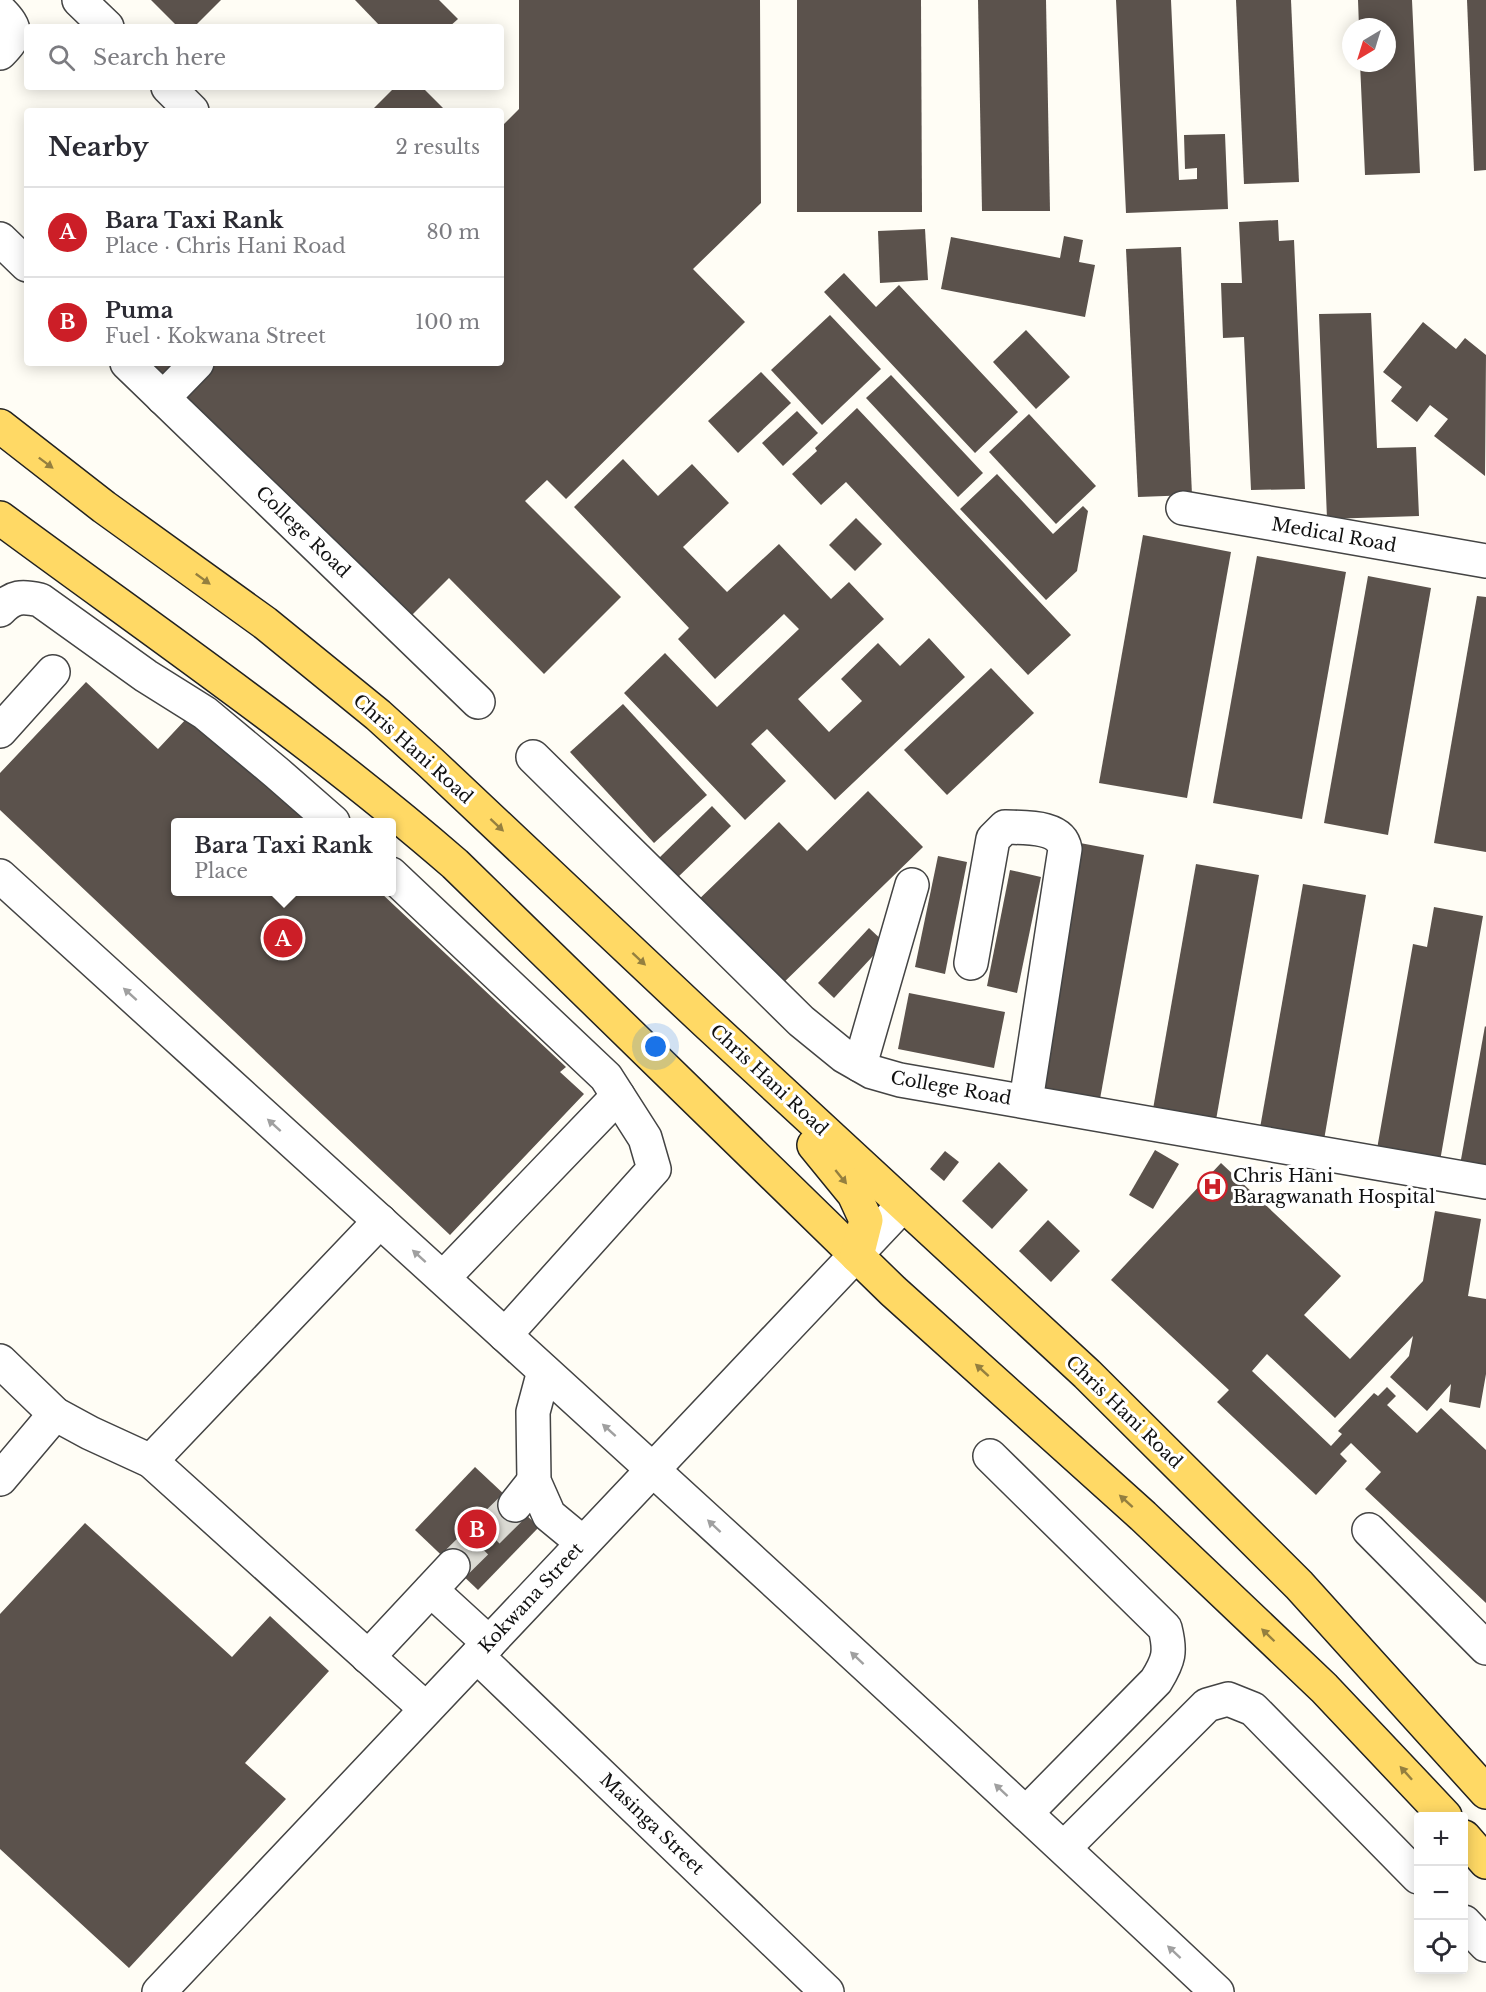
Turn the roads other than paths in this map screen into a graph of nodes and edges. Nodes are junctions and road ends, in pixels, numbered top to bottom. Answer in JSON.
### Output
{"nodes":[{"id":1,"x":79,"y":0,"type":"edge"},
{"id":2,"x":0,"y":11,"type":"edge"},
{"id":3,"x":104,"y":24,"type":"edge"},
{"id":4,"x":0,"y":53,"type":"edge"},
{"id":5,"x":171,"y":90,"type":"edge"},
{"id":6,"x":189,"y":108,"type":"edge"},
{"id":7,"x":0,"y":239,"type":"edge"},
{"id":8,"x":24,"y":262,"type":"edge"},
{"id":9,"x":131,"y":366,"type":"edge"},
{"id":10,"x":193,"y":366,"type":"edge"},
{"id":11,"x":163,"y":398,"type":"junction"},
{"id":12,"x":0,"y":426,"type":"edge"},
{"id":13,"x":1183,"y":508,"type":"dead end"},
{"id":14,"x":0,"y":518,"type":"edge"},
{"id":15,"x":1486,"y":561,"type":"edge"},
{"id":16,"x":0,"y":610,"type":"edge"},
{"id":17,"x":53,"y":672,"type":"dead end"},
{"id":18,"x":478,"y":702,"type":"dead end"},
{"id":19,"x":0,"y":731,"type":"edge"},
{"id":20,"x":533,"y":758,"type":"dead end"},
{"id":21,"x":328,"y":818,"type":"edge"},
{"id":22,"x":0,"y":876,"type":"edge"},
{"id":23,"x":396,"y":879,"type":"edge"},
{"id":24,"x":912,"y":885,"type":"dead end"},
{"id":25,"x":970,"y":963,"type":"dead end"},
{"id":26,"x":706,"y":1022,"type":"junction"},
{"id":27,"x":860,"y":1065,"type":"junction"},
{"id":28,"x":618,"y":1096,"type":"junction"},
{"id":29,"x":1026,"y":1101,"type":"junction"},
{"id":30,"x":1486,"y":1182,"type":"edge"},
{"id":31,"x":903,"y":1205,"type":"junction"},
{"id":32,"x":380,"y":1221,"type":"junction"},
{"id":33,"x":857,"y":1256,"type":"junction"},
{"id":34,"x":443,"y":1278,"type":"junction"},
{"id":35,"x":505,"y":1335,"type":"junction"},
{"id":36,"x":0,"y":1361,"type":"edge"},
{"id":37,"x":544,"y":1371,"type":"junction"},
{"id":38,"x":55,"y":1414,"type":"junction"},
{"id":39,"x":990,"y":1456,"type":"dead end"},
{"id":40,"x":151,"y":1461,"type":"junction"},
{"id":41,"x":653,"y":1469,"type":"junction"},
{"id":42,"x":0,"y":1479,"type":"edge"},
{"id":43,"x":1369,"y":1530,"type":"dead end"},
{"id":44,"x":583,"y":1543,"type":"junction"},
{"id":45,"x":453,"y":1566,"type":"tunnel mouth"},
{"id":46,"x":431,"y":1590,"type":"junction"},
{"id":47,"x":1486,"y":1648,"type":"edge"},
{"id":48,"x":483,"y":1649,"type":"junction"},
{"id":49,"x":368,"y":1657,"type":"junction"},
{"id":50,"x":426,"y":1709,"type":"junction"},
{"id":51,"x":1486,"y":1792,"type":"edge"},
{"id":52,"x":1441,"y":1812,"type":"edge"},
{"id":53,"x":1026,"y":1813,"type":"junction"},
{"id":54,"x":1468,"y":1842,"type":"edge"},
{"id":55,"x":1064,"y":1848,"type":"junction"},
{"id":56,"x":1486,"y":1862,"type":"edge"},
{"id":57,"x":1414,"y":1872,"type":"edge"},
{"id":58,"x":1468,"y":1926,"type":"edge"},
{"id":59,"x":1486,"y":1945,"type":"edge"},
{"id":60,"x":159,"y":1992,"type":"edge"},
{"id":61,"x":827,"y":1992,"type":"edge"},
{"id":62,"x":1216,"y":1992,"type":"edge"}],
"edges":[{"from":1,"to":3,"type":"street"},
{"from":2,"to":4,"type":"street"},
{"from":5,"to":6,"type":"street"},
{"from":7,"to":8,"type":"street"},
{"from":9,"to":11,"type":"street","name":"College Road"},
{"from":10,"to":11,"type":"street"},
{"from":11,"to":18,"type":"street","name":"College Road"},
{"from":12,"to":26,"type":"main road","name":"Chris Hani Road","one_way":true},
{"from":13,"to":15,"type":"street","name":"Medical Road"},
{"from":14,"to":33,"type":"main road"},
{"from":16,"to":21,"type":"street"},
{"from":17,"to":19,"type":"street"},
{"from":20,"to":27,"type":"street","name":"College Road"},
{"from":32,"to":22,"type":"street","one_way":true},
{"from":23,"to":28,"type":"street"},
{"from":24,"to":27,"type":"street"},
{"from":25,"to":29,"type":"street"},
{"from":26,"to":31,"type":"main road","name":"Chris Hani Road"},
{"from":26,"to":33,"type":"main road","one_way":true},
{"from":27,"to":29,"type":"street","name":"College Road"},
{"from":28,"to":34,"type":"street"},
{"from":28,"to":35,"type":"street"},
{"from":29,"to":30,"type":"street","name":"College Road"},
{"from":31,"to":33,"type":"street","name":"Kokwana Street"},
{"from":31,"to":51,"type":"main road","name":"Chris Hani Road"},
{"from":34,"to":32,"type":"street","one_way":true},
{"from":32,"to":40,"type":"street"},
{"from":33,"to":41,"type":"street","name":"Kokwana Street"},
{"from":52,"to":33,"type":"main road","one_way":true},
{"from":34,"to":35,"type":"street"},
{"from":35,"to":37,"type":"street"},
{"from":36,"to":38,"type":"street"},
{"from":41,"to":37,"type":"street","one_way":true},
{"from":37,"to":44,"type":"street"},
{"from":38,"to":40,"type":"street"},
{"from":38,"to":42,"type":"street"},
{"from":39,"to":53,"type":"street"},
{"from":40,"to":49,"type":"street"},
{"from":41,"to":44,"type":"street","name":"Kokwana Street"},
{"from":53,"to":41,"type":"street","one_way":true},
{"from":43,"to":47,"type":"street"},
{"from":44,"to":48,"type":"street","name":"Kokwana Street"},
{"from":45,"to":46,"type":"street"},
{"from":46,"to":48,"type":"street","name":"Masinga Street"},
{"from":46,"to":49,"type":"street"},
{"from":48,"to":50,"type":"street","name":"Kokwana Street"},
{"from":48,"to":61,"type":"street","name":"Masinga Street"},
{"from":49,"to":50,"type":"street"},
{"from":50,"to":60,"type":"street","name":"Kokwana Street"},
{"from":53,"to":55,"type":"street"},
{"from":54,"to":56,"type":"main road"},
{"from":55,"to":57,"type":"street"},
{"from":62,"to":55,"type":"street","one_way":true},
{"from":58,"to":59,"type":"street"}]}
